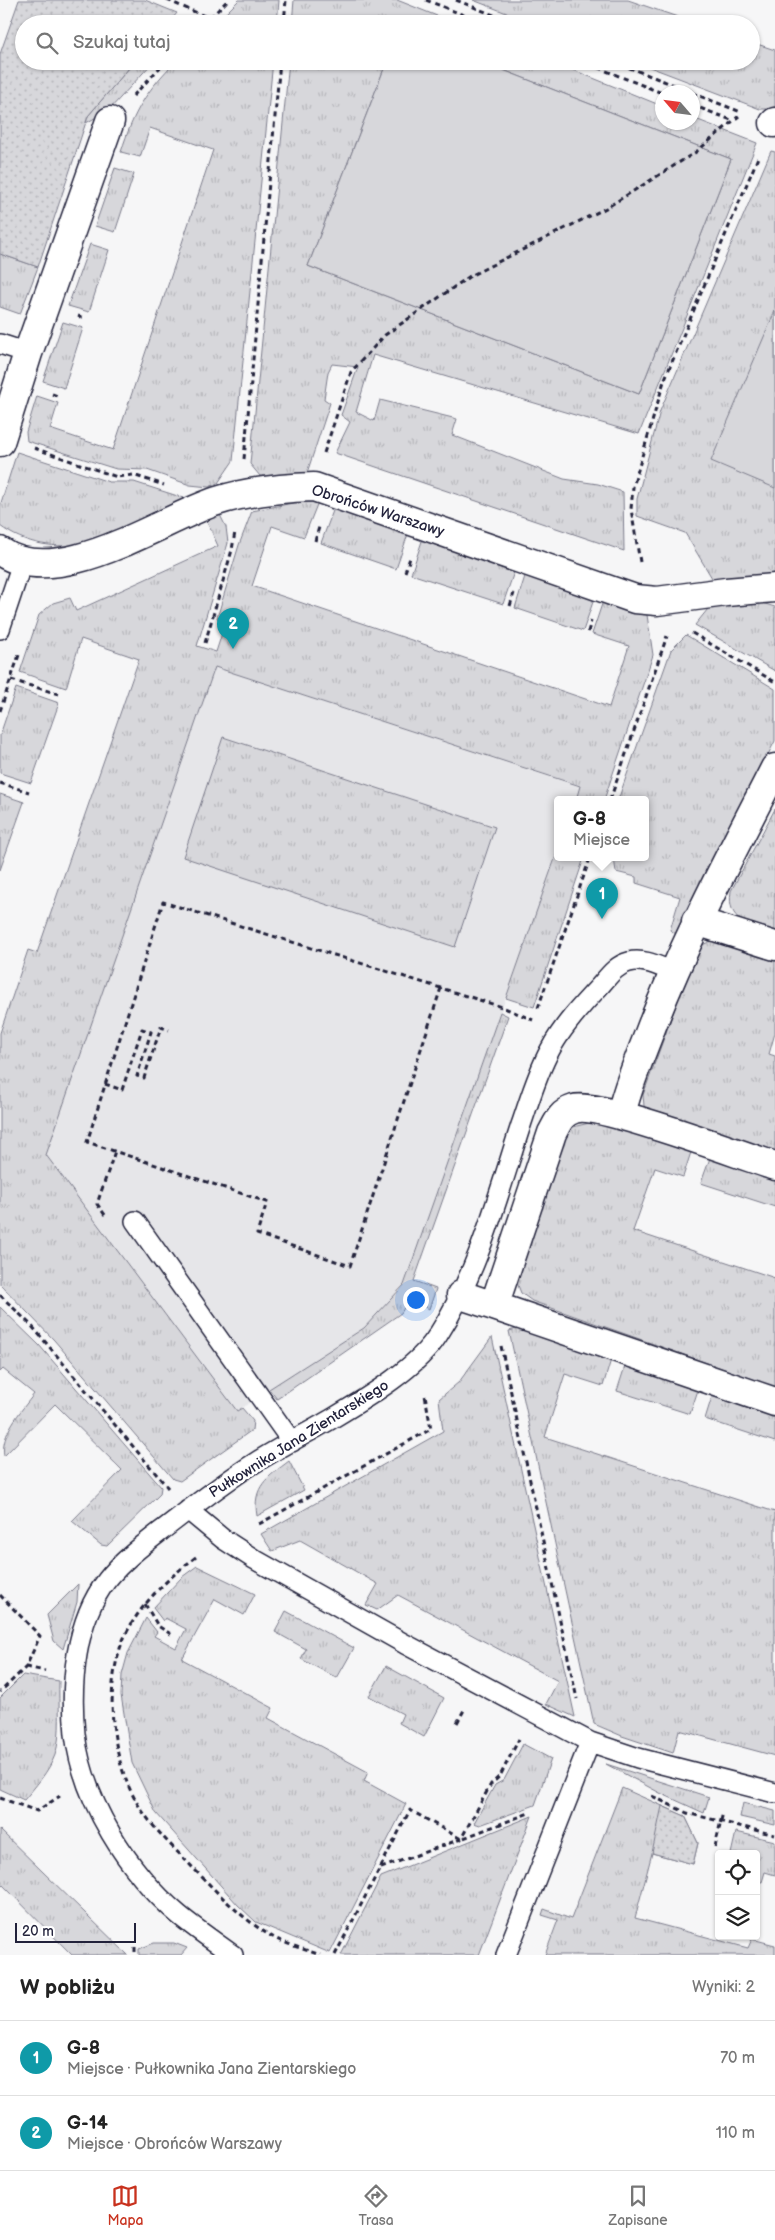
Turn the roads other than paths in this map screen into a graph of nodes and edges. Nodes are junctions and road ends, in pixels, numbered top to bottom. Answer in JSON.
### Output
{"nodes":[{"id":1,"x":110,"y":121,"type":"dead end"},
{"id":2,"x":0,"y":344,"type":"edge"},
{"id":3,"x":28,"y":353,"type":"junction"},
{"id":4,"x":0,"y":442,"type":"edge"},
{"id":5,"x":11,"y":557,"type":"edge"},
{"id":6,"x":775,"y":588,"type":"edge"},
{"id":7,"x":0,"y":629,"type":"edge"},
{"id":8,"x":775,"y":768,"type":"edge"},
{"id":9,"x":696,"y":922,"type":"junction"},
{"id":10,"x":775,"y":946,"type":"edge"},
{"id":11,"x":674,"y":972,"type":"junction"},
{"id":12,"x":621,"y":1115,"type":"junction"},
{"id":13,"x":775,"y":1166,"type":"edge"},
{"id":14,"x":135,"y":1221,"type":"dead end"},
{"id":15,"x":461,"y":1295,"type":"junction"},
{"id":16,"x":494,"y":1306,"type":"junction"},
{"id":17,"x":775,"y":1402,"type":"edge"},
{"id":18,"x":292,"y":1442,"type":"junction"},
{"id":19,"x":188,"y":1510,"type":"junction"},
{"id":20,"x":590,"y":1742,"type":"junction"},
{"id":21,"x":775,"y":1793,"type":"edge"},
{"id":22,"x":233,"y":1955,"type":"edge"},
{"id":23,"x":506,"y":1955,"type":"edge"}],
"edges":[{"from":1,"to":3,"type":"street"},
{"from":2,"to":3,"type":"lane"},
{"from":3,"to":4,"type":"street"},
{"from":5,"to":6,"type":"street","name":"Obrońców Warszawy"},
{"from":5,"to":7,"type":"lane","name":"Obrońców Warszawy"},
{"from":8,"to":9,"type":"street"},
{"from":9,"to":10,"type":"street"},
{"from":9,"to":11,"type":"street"},
{"from":11,"to":12,"type":"street"},
{"from":11,"to":15,"type":"lane","name":"Pułkownika Jana Zientarskiego"},
{"from":12,"to":13,"type":"street"},
{"from":12,"to":16,"type":"street"},
{"from":14,"to":18,"type":"lane"},
{"from":15,"to":16,"type":"street"},
{"from":15,"to":18,"type":"lane","name":"Pułkownika Jana Zientarskiego"},
{"from":16,"to":17,"type":"street"},
{"from":18,"to":19,"type":"lane","name":"Pułkownika Jana Zientarskiego"},
{"from":19,"to":20,"type":"lane"},
{"from":19,"to":22,"type":"lane","name":"Pułkownika Jana Zientarskiego"},
{"from":20,"to":21,"type":"lane"},
{"from":20,"to":23,"type":"lane"}]}
